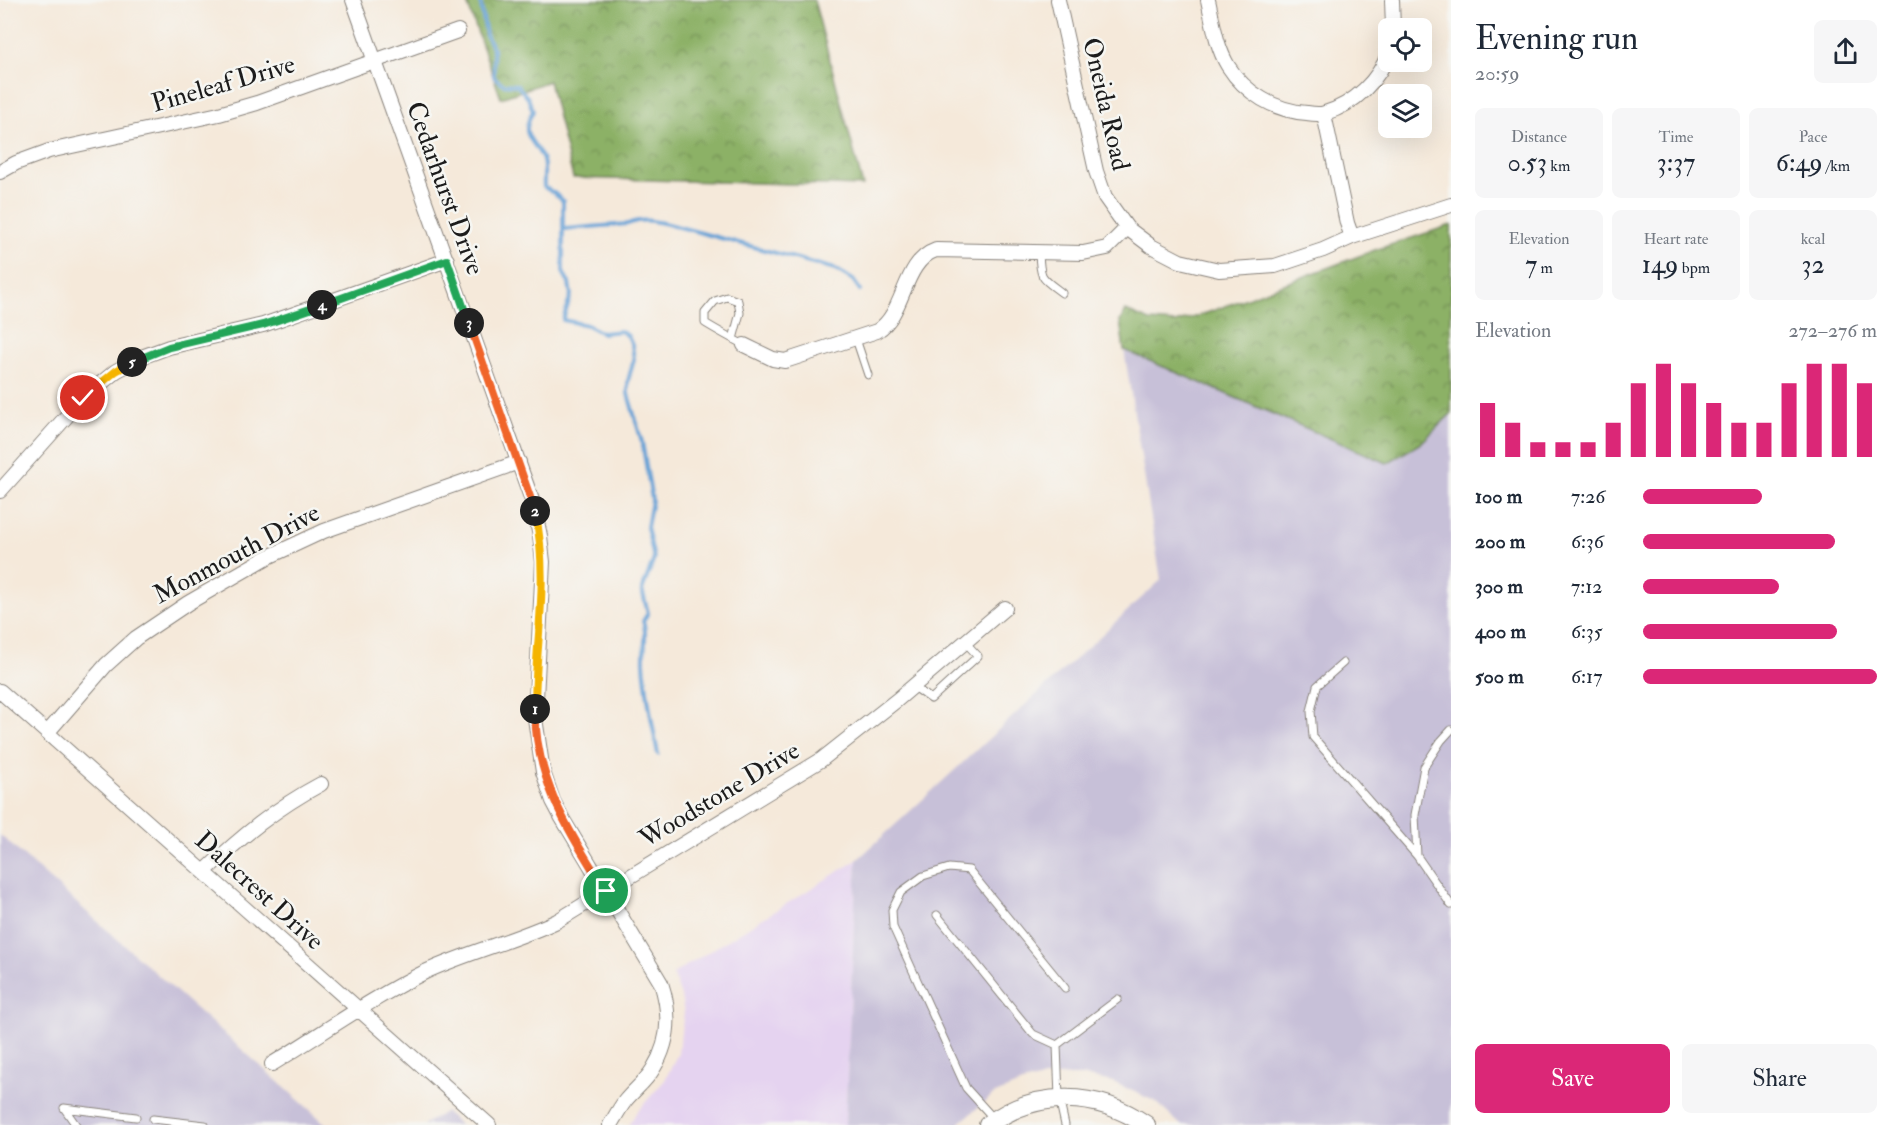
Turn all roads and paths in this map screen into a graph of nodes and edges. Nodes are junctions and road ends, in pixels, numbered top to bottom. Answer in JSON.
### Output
{"nodes":[{"id":1,"x":353,"y":0,"type":"edge"},
{"id":2,"x":1058,"y":0,"type":"edge"},
{"id":3,"x":1209,"y":0,"type":"edge"},
{"id":4,"x":1392,"y":0,"type":"edge"},
{"id":5,"x":1393,"y":18,"type":"edge"},
{"id":6,"x":458,"y":31,"type":"dead end"},
{"id":7,"x":375,"y":61,"type":"junction"},
{"id":8,"x":1379,"y":72,"type":"edge"},
{"id":9,"x":1324,"y":114,"type":"junction"},
{"id":10,"x":0,"y":172,"type":"edge"},
{"id":11,"x":1451,"y":205,"type":"edge"},
{"id":12,"x":1127,"y":228,"type":"junction"},
{"id":13,"x":1352,"y":237,"type":"junction"},
{"id":14,"x":1038,"y":252,"type":"junction"},
{"id":15,"x":447,"y":260,"type":"junction"},
{"id":16,"x":1062,"y":293,"type":"dead end"},
{"id":17,"x":856,"y":339,"type":"junction"},
{"id":18,"x":739,"y":342,"type":"junction"},
{"id":19,"x":868,"y":375,"type":"dead end"},
{"id":20,"x":519,"y":462,"type":"junction"},
{"id":21,"x":0,"y":491,"type":"edge"},
{"id":22,"x":1005,"y":608,"type":"dead end"},
{"id":23,"x":964,"y":642,"type":"junction"},
{"id":24,"x":1343,"y":663,"type":"dead end"},
{"id":25,"x":913,"y":686,"type":"junction"},
{"id":26,"x":0,"y":691,"type":"edge"},
{"id":27,"x":1451,"y":730,"type":"edge"},
{"id":28,"x":47,"y":733,"type":"junction"},
{"id":29,"x":321,"y":784,"type":"dead end"},
{"id":30,"x":1417,"y":856,"type":"junction"},
{"id":31,"x":204,"y":872,"type":"junction"},
{"id":32,"x":606,"y":891,"type":"junction"},
{"id":33,"x":1451,"y":904,"type":"edge"},
{"id":34,"x":937,"y":915,"type":"dead end"},
{"id":35,"x":1065,"y":988,"type":"dead end"},
{"id":36,"x":1118,"y":999,"type":"dead end"},
{"id":37,"x":360,"y":1010,"type":"junction"},
{"id":38,"x":1057,"y":1045,"type":"junction"},
{"id":39,"x":272,"y":1064,"type":"dead end"},
{"id":40,"x":1059,"y":1098,"type":"junction"},
{"id":41,"x":135,"y":1117,"type":"dead end"},
{"id":42,"x":153,"y":1119,"type":"dead end"},
{"id":43,"x":991,"y":1122,"type":"edge"},
{"id":44,"x":76,"y":1125,"type":"edge"},
{"id":45,"x":205,"y":1125,"type":"edge"},
{"id":46,"x":489,"y":1125,"type":"edge"},
{"id":47,"x":610,"y":1125,"type":"edge"},
{"id":48,"x":1065,"y":1125,"type":"edge"},
{"id":49,"x":1146,"y":1125,"type":"edge"}],
"edges":[{"from":1,"to":7,"type":"street","name":"Cedarhurst Drive"},
{"from":2,"to":12,"type":"street","name":"Oneida Road"},
{"from":3,"to":9,"type":"street"},
{"from":4,"to":5,"type":"street"},
{"from":6,"to":7,"type":"street","name":"Pineleaf Drive"},
{"from":7,"to":10,"type":"street","name":"Pineleaf Drive"},
{"from":7,"to":15,"type":"street","name":"Cedarhurst Drive"},
{"from":8,"to":9,"type":"street"},
{"from":9,"to":13,"type":"street"},
{"from":11,"to":13,"type":"street","name":"Oneida Road"},
{"from":12,"to":13,"type":"street","name":"Oneida Road"},
{"from":12,"to":14,"type":"street"},
{"from":14,"to":16,"type":"lane"},
{"from":14,"to":17,"type":"street"},
{"from":15,"to":20,"type":"street","name":"Cedarhurst Drive"},
{"from":15,"to":21,"type":"street"},
{"from":17,"to":18,"type":"street"},
{"from":17,"to":19,"type":"lane"},
{"from":18,"to":18,"type":"lane"},
{"from":20,"to":28,"type":"street","name":"Monmouth Drive"},
{"from":20,"to":32,"type":"street","name":"Cedarhurst Drive"},
{"from":22,"to":23,"type":"street","name":"Woodstone Drive"},
{"from":23,"to":25,"type":"street","name":"Woodstone Drive"},
{"from":23,"to":25,"type":"lane"},
{"from":24,"to":30,"type":"lane"},
{"from":25,"to":32,"type":"street","name":"Woodstone Drive"},
{"from":26,"to":28,"type":"street","name":"Dalecrest Drive"},
{"from":27,"to":30,"type":"lane"},
{"from":28,"to":31,"type":"street","name":"Dalecrest Drive"},
{"from":29,"to":31,"type":"street"},
{"from":30,"to":33,"type":"lane"},
{"from":31,"to":37,"type":"street","name":"Dalecrest Drive"},
{"from":32,"to":37,"type":"street","name":"Woodstone Drive"},
{"from":32,"to":47,"type":"street","name":"Cedarhurst Drive"},
{"from":34,"to":38,"type":"lane"},
{"from":35,"to":43,"type":"lane"},
{"from":36,"to":38,"type":"lane"},
{"from":37,"to":39,"type":"street","name":"Woodstone Drive"},
{"from":37,"to":46,"type":"street","name":"Dalecrest Drive"},
{"from":38,"to":40,"type":"lane"},
{"from":40,"to":43,"type":"street"},
{"from":40,"to":48,"type":"lane"},
{"from":40,"to":49,"type":"street"},
{"from":41,"to":44,"type":"lane"},
{"from":42,"to":45,"type":"lane"}]}
